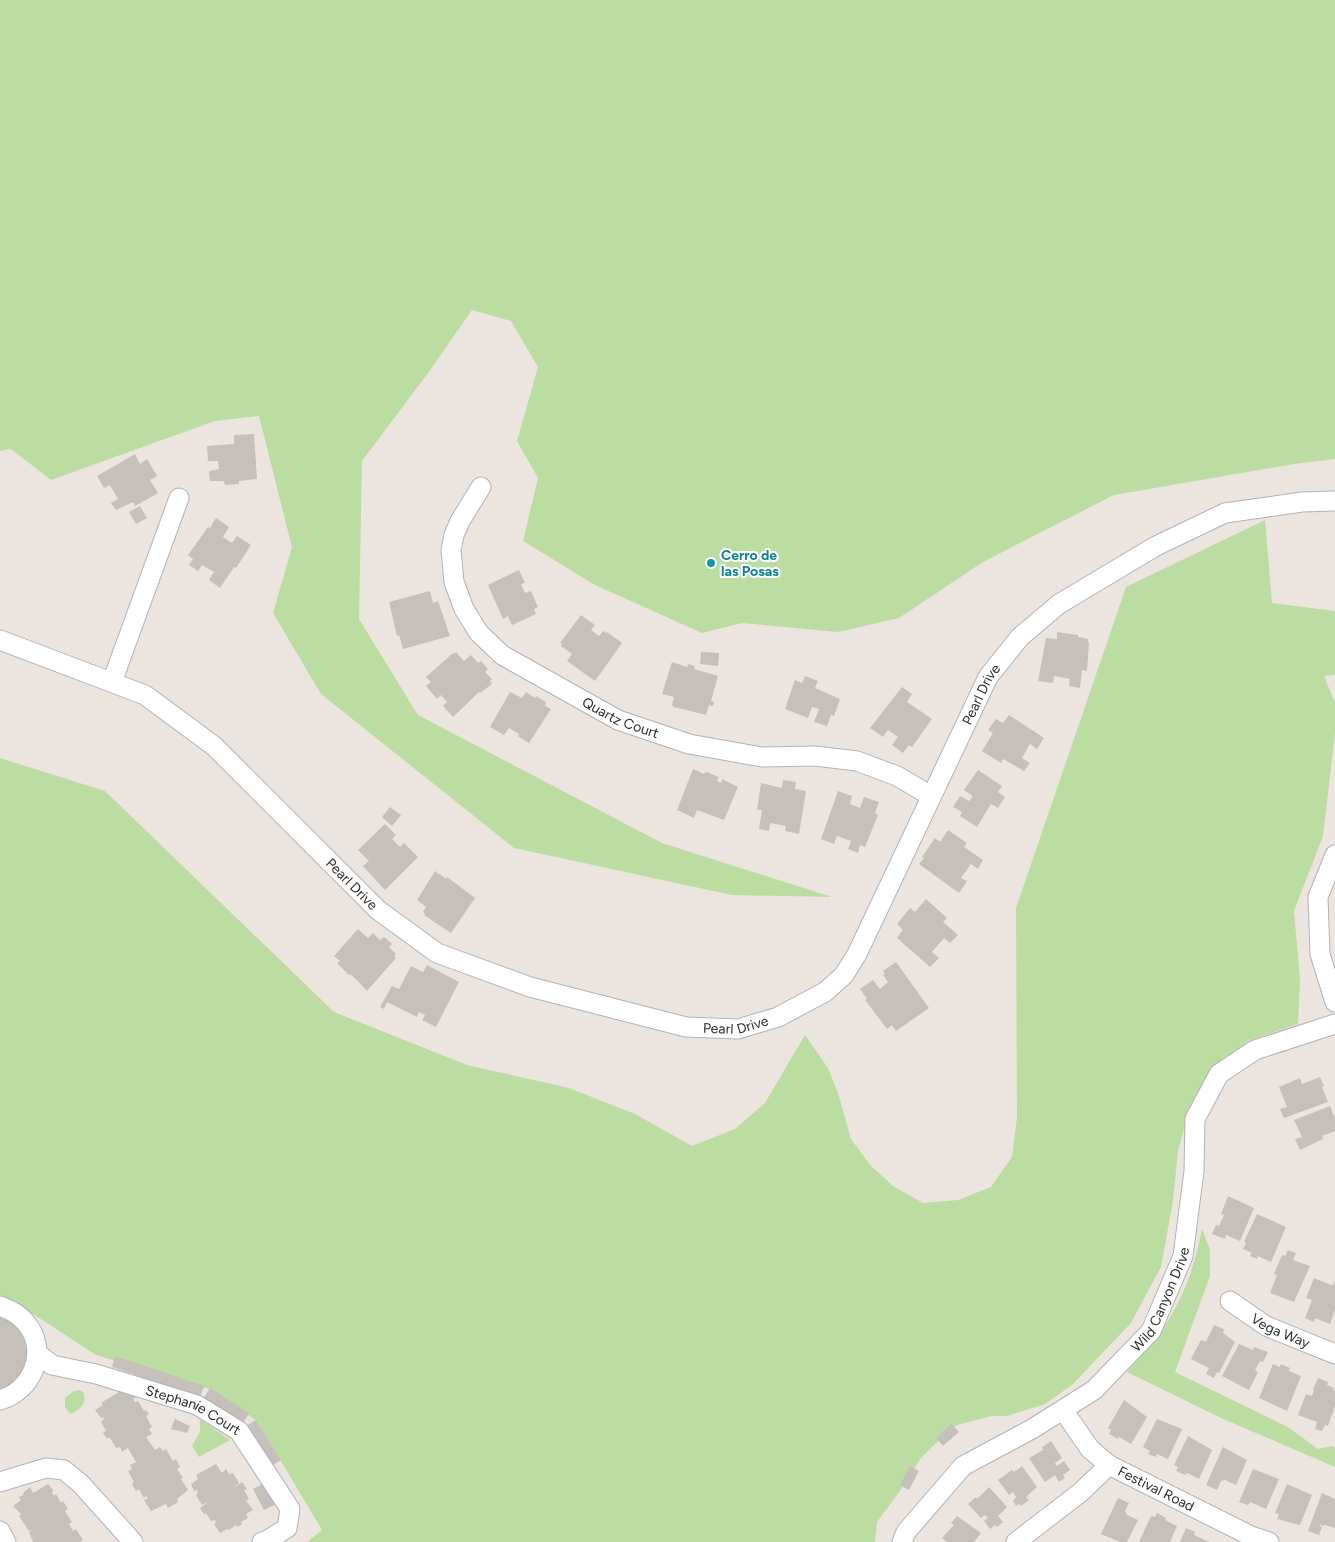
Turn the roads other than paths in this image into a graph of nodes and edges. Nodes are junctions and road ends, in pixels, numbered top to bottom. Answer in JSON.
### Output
{"nodes":[{"id":1,"x":481,"y":487,"type":"dead end"},
{"id":2,"x":179,"y":498,"type":"dead end"},
{"id":3,"x":1335,"y":501,"type":"edge"},
{"id":4,"x":0,"y":640,"type":"edge"},
{"id":5,"x":112,"y":682,"type":"junction"},
{"id":6,"x":931,"y":796,"type":"junction"},
{"id":7,"x":1335,"y":855,"type":"edge"},
{"id":8,"x":1335,"y":1002,"type":"edge"},
{"id":9,"x":1335,"y":1024,"type":"edge"},
{"id":10,"x":1230,"y":1301,"type":"dead end"},
{"id":11,"x":0,"y":1306,"type":"edge"},
{"id":12,"x":37,"y":1353,"type":"junction"},
{"id":13,"x":1335,"y":1354,"type":"edge"},
{"id":14,"x":0,"y":1400,"type":"edge"},
{"id":15,"x":1063,"y":1410,"type":"junction"},
{"id":16,"x":1109,"y":1465,"type":"junction"},
{"id":17,"x":0,"y":1482,"type":"edge"},
{"id":18,"x":0,"y":1531,"type":"edge"},
{"id":19,"x":6,"y":1542,"type":"edge"},
{"id":20,"x":133,"y":1542,"type":"edge"},
{"id":21,"x":262,"y":1542,"type":"edge"},
{"id":22,"x":902,"y":1542,"type":"edge"},
{"id":23,"x":1016,"y":1542,"type":"edge"},
{"id":24,"x":1269,"y":1542,"type":"edge"}],
"edges":[{"from":1,"to":6,"type":"street","name":"Quartz Court"},
{"from":2,"to":5,"type":"street"},
{"from":3,"to":6,"type":"street","name":"Pearl Drive"},
{"from":4,"to":5,"type":"street","name":"Pearl Drive"},
{"from":5,"to":6,"type":"street","name":"Pearl Drive"},
{"from":7,"to":8,"type":"street"},
{"from":9,"to":15,"type":"street","name":"Wild Canyon Drive"},
{"from":10,"to":13,"type":"street","name":"Vega Way"},
{"from":11,"to":12,"type":"street"},
{"from":12,"to":14,"type":"street"},
{"from":12,"to":21,"type":"street","name":"Stephanie Court"},
{"from":15,"to":16,"type":"street","name":"Festival Road"},
{"from":15,"to":22,"type":"street","name":"Wild Canyon Drive"},
{"from":16,"to":23,"type":"street"},
{"from":16,"to":24,"type":"street","name":"Festival Road"},
{"from":17,"to":20,"type":"street"},
{"from":18,"to":19,"type":"street"}]}
